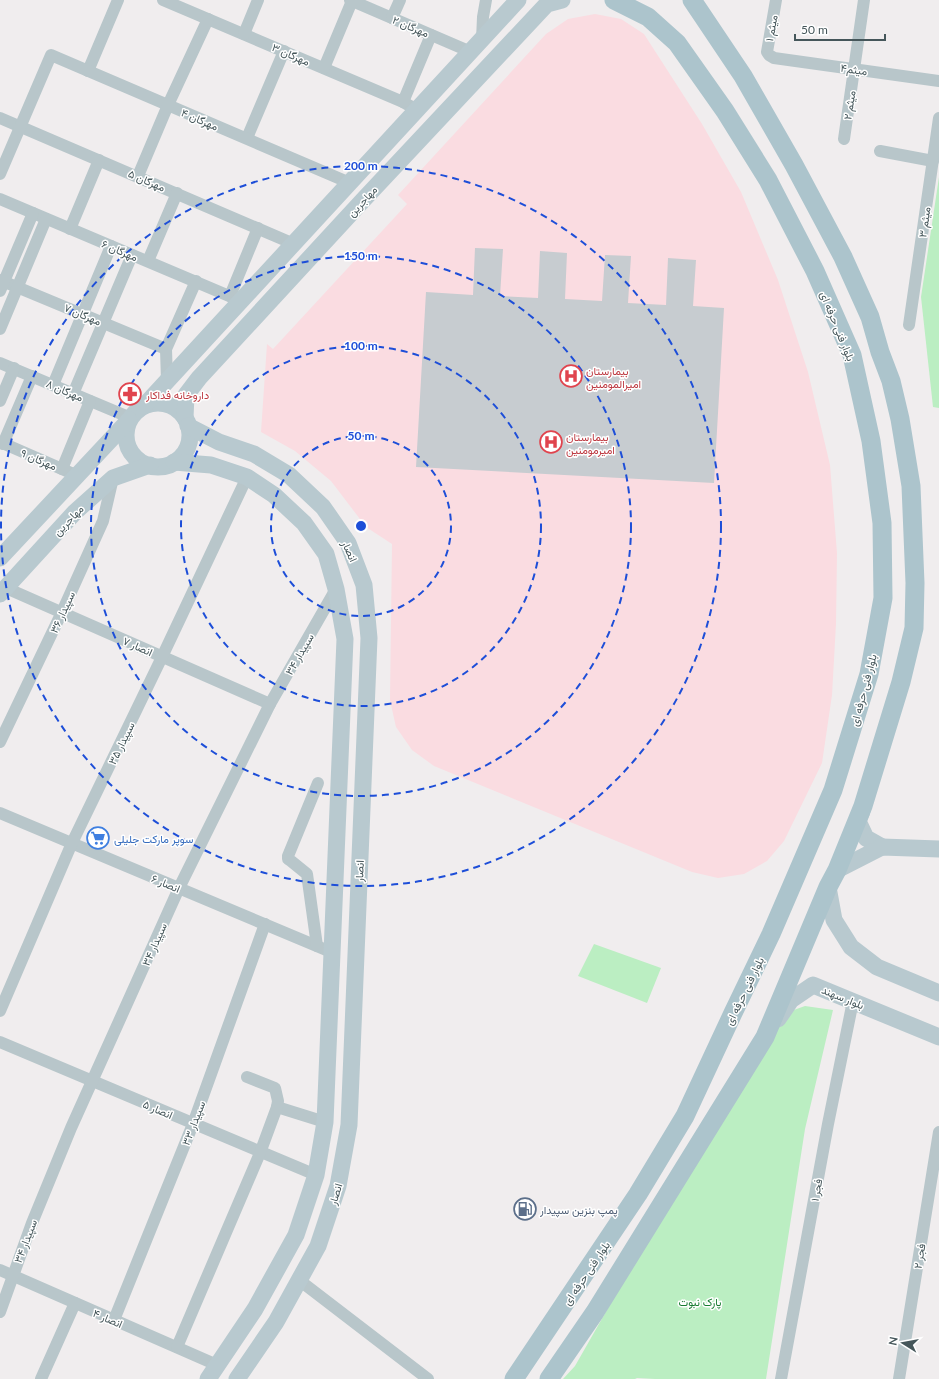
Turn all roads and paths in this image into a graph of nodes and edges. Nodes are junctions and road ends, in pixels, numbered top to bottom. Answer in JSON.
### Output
{"nodes":[{"id":1,"x":118,"y":0,"type":"edge"},
{"id":2,"x":165,"y":0,"type":"edge"},
{"id":3,"x":258,"y":0,"type":"edge"},
{"id":4,"x":351,"y":0,"type":"edge"},
{"id":5,"x":400,"y":0,"type":"edge"},
{"id":6,"x":486,"y":0,"type":"edge"},
{"id":7,"x":518,"y":0,"type":"edge"},
{"id":8,"x":562,"y":0,"type":"edge"},
{"id":9,"x":614,"y":0,"type":"edge"},
{"id":10,"x":651,"y":0,"type":"edge"},
{"id":11,"x":692,"y":0,"type":"edge"},
{"id":12,"x":776,"y":0,"type":"edge"},
{"id":13,"x":864,"y":0,"type":"edge"},
{"id":14,"x":392,"y":18,"type":"junction"},
{"id":15,"x":208,"y":19,"type":"junction"},
{"id":16,"x":654,"y":23,"type":"junction"},
{"id":17,"x":244,"y":34,"type":"junction"},
{"id":18,"x":431,"y":34,"type":"junction"},
{"id":19,"x":476,"y":46,"type":"junction"},
{"id":20,"x":284,"y":51,"type":"junction"},
{"id":21,"x":769,"y":55,"type":"joint"},
{"id":22,"x":324,"y":68,"type":"junction"},
{"id":23,"x":854,"y":69,"type":"junction"},
{"id":24,"x":88,"y":71,"type":"junction"},
{"id":25,"x":939,"y":81,"type":"edge"},
{"id":26,"x":168,"y":105,"type":"junction"},
{"id":27,"x":410,"y":106,"type":"junction"},
{"id":28,"x":0,"y":118,"type":"edge"},
{"id":29,"x":939,"y":118,"type":"edge"},
{"id":30,"x":433,"y":125,"type":"junction"},
{"id":31,"x":20,"y":126,"type":"junction"},
{"id":32,"x":247,"y":138,"type":"junction"},
{"id":33,"x":844,"y":139,"type":"dead end"},
{"id":34,"x":880,"y":151,"type":"dead end"},
{"id":35,"x":99,"y":160,"type":"junction"},
{"id":36,"x":932,"y":161,"type":"junction"},
{"id":37,"x":0,"y":174,"type":"edge"},
{"id":38,"x":138,"y":176,"type":"junction"},
{"id":39,"x":350,"y":183,"type":"junction"},
{"id":40,"x":177,"y":193,"type":"junction"},
{"id":41,"x":365,"y":198,"type":"junction"},
{"id":42,"x":0,"y":199,"type":"edge"},
{"id":43,"x":33,"y":213,"type":"junction"},
{"id":44,"x":46,"y":219,"type":"junction"},
{"id":45,"x":258,"y":228,"type":"junction"},
{"id":46,"x":70,"y":229,"type":"junction"},
{"id":47,"x":294,"y":244,"type":"junction"},
{"id":48,"x":111,"y":246,"type":"junction"},
{"id":49,"x":132,"y":255,"type":"junction"},
{"id":50,"x":148,"y":261,"type":"junction"},
{"id":51,"x":196,"y":281,"type":"junction"},
{"id":52,"x":1,"y":284,"type":"edge"},
{"id":53,"x":18,"y":287,"type":"junction"},
{"id":54,"x":235,"y":298,"type":"junction"},
{"id":55,"x":82,"y":314,"type":"junction"},
{"id":56,"x":103,"y":323,"type":"junction"},
{"id":57,"x":909,"y":325,"type":"dead end"},
{"id":58,"x":0,"y":329,"type":"edge"},
{"id":59,"x":166,"y":349,"type":"junction"},
{"id":60,"x":0,"y":362,"type":"edge"},
{"id":61,"x":14,"y":368,"type":"junction"},
{"id":62,"x":32,"y":376,"type":"junction"},
{"id":63,"x":167,"y":381,"type":"junction"},
{"id":64,"x":53,"y":385,"type":"junction"},
{"id":65,"x":73,"y":394,"type":"junction"},
{"id":66,"x":0,"y":401,"type":"edge"},
{"id":67,"x":90,"y":401,"type":"junction"},
{"id":68,"x":144,"y":406,"type":"junction"},
{"id":69,"x":130,"y":418,"type":"junction"},
{"id":70,"x":186,"y":422,"type":"junction"},
{"id":71,"x":2,"y":443,"type":"edge"},
{"id":72,"x":174,"y":462,"type":"junction"},
{"id":73,"x":150,"y":466,"type":"junction"},
{"id":74,"x":62,"y":469,"type":"junction"},
{"id":75,"x":78,"y":476,"type":"junction"},
{"id":76,"x":247,"y":477,"type":"junction"},
{"id":77,"x":113,"y":478,"type":"junction"},
{"id":78,"x":3,"y":550,"type":"edge"},
{"id":79,"x":336,"y":589,"type":"junction"},
{"id":80,"x":3,"y":591,"type":"edge"},
{"id":81,"x":62,"y":612,"type":"junction"},
{"id":82,"x":162,"y":657,"type":"junction"},
{"id":83,"x":270,"y":704,"type":"junction"},
{"id":84,"x":0,"y":742,"type":"edge"},
{"id":85,"x":340,"y":743,"type":"junction"},
{"id":86,"x":364,"y":744,"type":"junction"},
{"id":87,"x":318,"y":783,"type":"dead end"},
{"id":88,"x":863,"y":806,"type":"junction"},
{"id":89,"x":0,"y":813,"type":"edge"},
{"id":90,"x":72,"y":844,"type":"junction"},
{"id":91,"x":882,"y":847,"type":"junction"},
{"id":92,"x":939,"y":848,"type":"edge"},
{"id":93,"x":837,"y":870,"type":"junction"},
{"id":94,"x":828,"y":887,"type":"junction"},
{"id":95,"x":179,"y":888,"type":"junction"},
{"id":96,"x":265,"y":924,"type":"junction"},
{"id":97,"x":324,"y":949,"type":"junction"},
{"id":98,"x":356,"y":960,"type":"junction"},
{"id":99,"x":939,"y":993,"type":"edge"},
{"id":100,"x":853,"y":1001,"type":"junction"},
{"id":101,"x":0,"y":1011,"type":"edge"},
{"id":102,"x":765,"y":1037,"type":"junction"},
{"id":103,"x":939,"y":1037,"type":"edge"},
{"id":104,"x":0,"y":1042,"type":"edge"},
{"id":105,"x":247,"y":1077,"type":"dead end"},
{"id":106,"x":92,"y":1081,"type":"junction"},
{"id":107,"x":277,"y":1107,"type":"junction"},
{"id":108,"x":325,"y":1122,"type":"junction"},
{"id":109,"x":193,"y":1124,"type":"junction"},
{"id":110,"x":939,"y":1132,"type":"edge"},
{"id":111,"x":260,"y":1152,"type":"junction"},
{"id":112,"x":316,"y":1175,"type":"junction"},
{"id":113,"x":0,"y":1270,"type":"edge"},
{"id":114,"x":12,"y":1276,"type":"junction"},
{"id":115,"x":299,"y":1280,"type":"junction"},
{"id":116,"x":75,"y":1303,"type":"junction"},
{"id":117,"x":0,"y":1312,"type":"edge"},
{"id":118,"x":114,"y":1320,"type":"junction"},
{"id":119,"x":177,"y":1347,"type":"junction"},
{"id":120,"x":217,"y":1365,"type":"junction"},
{"id":121,"x":237,"y":1378,"type":"edge"},
{"id":122,"x":41,"y":1379,"type":"edge"},
{"id":123,"x":208,"y":1379,"type":"edge"},
{"id":124,"x":428,"y":1379,"type":"edge"},
{"id":125,"x":514,"y":1379,"type":"edge"},
{"id":126,"x":549,"y":1379,"type":"edge"},
{"id":127,"x":781,"y":1379,"type":"edge"},
{"id":128,"x":899,"y":1379,"type":"edge"}],
"edges":[{"from":1,"to":24,"type":"street"},
{"from":2,"to":15,"type":"street","name":"مهرگان ۳"},
{"from":3,"to":17,"type":"street"},
{"from":4,"to":14,"type":"street","name":"مهرگان ۲"},
{"from":4,"to":22,"type":"street"},
{"from":5,"to":14,"type":"street"},
{"from":6,"to":19,"type":"street"},
{"from":7,"to":19,"type":"main road","name":"مهاجرین"},
{"from":8,"to":30,"type":"main road","name":"مهاجرین"},
{"from":9,"to":16,"type":"main road","name":"بلوار فنی حرفه ای"},
{"from":10,"to":16,"type":"main road"},
{"from":11,"to":88,"type":"main road"},
{"from":12,"to":21,"type":"street","name":"میثم ۱"},
{"from":13,"to":23,"type":"street","name":"میثم ۲"},
{"from":14,"to":18,"type":"street","name":"مهرگان ۲"},
{"from":15,"to":17,"type":"street","name":"مهرگان ۳"},
{"from":15,"to":26,"type":"street"},
{"from":16,"to":125,"type":"main road","name":"بلوار فنی حرفه ای"},
{"from":17,"to":20,"type":"street","name":"مهرگان ۳"},
{"from":18,"to":19,"type":"street","name":"مهرگان ۲"},
{"from":18,"to":27,"type":"street"},
{"from":19,"to":27,"type":"main road","name":"مهاجرین"},
{"from":20,"to":22,"type":"street","name":"مهرگان ۳"},
{"from":20,"to":32,"type":"street"},
{"from":21,"to":23,"type":"street","name":"میثم۴"},
{"from":22,"to":27,"type":"street","name":"مهرگان ۳"},
{"from":23,"to":25,"type":"street","name":"میثم۴"},
{"from":23,"to":33,"type":"street","name":"میثم ۲"},
{"from":24,"to":26,"type":"street","name":"مهرگان ۴"},
{"from":24,"to":31,"type":"street","name":"مهرگان ۴"},
{"from":26,"to":32,"type":"street","name":"مهرگان ۴"},
{"from":26,"to":38,"type":"street"},
{"from":27,"to":30,"type":"main road"},
{"from":27,"to":39,"type":"main road","name":"مهاجرین"},
{"from":28,"to":31,"type":"street","name":"مهرگان ۵"},
{"from":29,"to":36,"type":"street","name":"میثم ۳"},
{"from":30,"to":41,"type":"main road","name":"مهاجرین"},
{"from":31,"to":35,"type":"street","name":"مهرگان ۵"},
{"from":31,"to":37,"type":"street"},
{"from":32,"to":39,"type":"street","name":"مهرگان ۴"},
{"from":34,"to":36,"type":"street"},
{"from":35,"to":38,"type":"street","name":"مهرگان ۵"},
{"from":35,"to":46,"type":"street"},
{"from":36,"to":57,"type":"street","name":"میثم ۳"},
{"from":38,"to":40,"type":"street","name":"مهرگان ۵"},
{"from":39,"to":41,"type":"main road"},
{"from":39,"to":47,"type":"main road","name":"مهاجرین"},
{"from":40,"to":45,"type":"street","name":"مهرگان ۵"},
{"from":40,"to":50,"type":"street"},
{"from":41,"to":70,"type":"main road","name":"مهاجرین"},
{"from":42,"to":43,"type":"street","name":"مهرگان ۶"},
{"from":43,"to":44,"type":"street","name":"مهرگان ۶"},
{"from":43,"to":52,"type":"street"},
{"from":44,"to":46,"type":"street","name":"مهرگان ۶"},
{"from":44,"to":53,"type":"street"},
{"from":45,"to":47,"type":"street","name":"مهرگان ۵"},
{"from":45,"to":54,"type":"street"},
{"from":46,"to":48,"type":"street","name":"مهرگان ۶"},
{"from":47,"to":54,"type":"main road","name":"مهاجرین"},
{"from":48,"to":49,"type":"street","name":"مهرگان ۶"},
{"from":48,"to":55,"type":"street"},
{"from":49,"to":50,"type":"street","name":"مهرگان ۶"},
{"from":49,"to":56,"type":"street"},
{"from":50,"to":51,"type":"street","name":"مهرگان ۶"},
{"from":51,"to":54,"type":"street","name":"مهرگان ۶"},
{"from":51,"to":59,"type":"street"},
{"from":52,"to":53,"type":"street","name":"مهرگان ۷"},
{"from":53,"to":55,"type":"street","name":"مهرگان ۷"},
{"from":53,"to":58,"type":"street"},
{"from":54,"to":63,"type":"main road","name":"مهاجرین"},
{"from":55,"to":56,"type":"street","name":"مهرگان ۷"},
{"from":55,"to":64,"type":"street"},
{"from":56,"to":59,"type":"street","name":"مهرگان ۷"},
{"from":56,"to":65,"type":"street"},
{"from":59,"to":63,"type":"street"},
{"from":60,"to":61,"type":"street","name":"مهرگان ۸"},
{"from":61,"to":62,"type":"street","name":"مهرگان ۸"},
{"from":61,"to":66,"type":"street"},
{"from":62,"to":64,"type":"street","name":"مهرگان ۸"},
{"from":62,"to":71,"type":"street"},
{"from":63,"to":68,"type":"main road","name":"مهاجرین"},
{"from":64,"to":65,"type":"street","name":"مهرگان ۸"},
{"from":65,"to":67,"type":"street","name":"مهرگان ۸"},
{"from":67,"to":69,"type":"street","name":"مهرگان ۸"},
{"from":67,"to":74,"type":"street"},
{"from":68,"to":69,"type":"main road"},
{"from":68,"to":70,"type":"main road"},
{"from":69,"to":73,"type":"main road"},
{"from":69,"to":75,"type":"main road","name":"مهاجرین"},
{"from":70,"to":72,"type":"main road"},
{"from":70,"to":86,"type":"main road","name":"انصار"},
{"from":71,"to":74,"type":"street","name":"مهرگان ۹"},
{"from":72,"to":73,"type":"main road"},
{"from":72,"to":76,"type":"main road","name":"انصار"},
{"from":73,"to":77,"type":"main road","name":"مهاجرین"},
{"from":74,"to":75,"type":"street","name":"مهرگان ۹"},
{"from":75,"to":78,"type":"main road","name":"مهاجرین"},
{"from":76,"to":79,"type":"main road","name":"انصار"},
{"from":76,"to":82,"type":"street","name":"سپیدار ۳۵"},
{"from":77,"to":80,"type":"main road","name":"مهاجرین"},
{"from":77,"to":81,"type":"street","name":"سپیدار ۳۶"},
{"from":79,"to":83,"type":"street","name":"سپیدار ۳۴"},
{"from":79,"to":85,"type":"main road","name":"انصار"},
{"from":80,"to":81,"type":"street","name":"انصار ۷"},
{"from":81,"to":82,"type":"street","name":"انصار ۷"},
{"from":81,"to":84,"type":"street","name":"سپیدار ۳۶"},
{"from":82,"to":83,"type":"street","name":"انصار ۷"},
{"from":82,"to":90,"type":"street","name":"سپیدار ۳۵"},
{"from":83,"to":95,"type":"street","name":"سپیدار ۳۴"},
{"from":85,"to":86,"type":"main road"},
{"from":85,"to":97,"type":"main road","name":"انصار"},
{"from":86,"to":98,"type":"main road","name":"انصار"},
{"from":87,"to":97,"type":"street"},
{"from":88,"to":91,"type":"main road"},
{"from":88,"to":93,"type":"main road"},
{"from":89,"to":90,"type":"street","name":"انصار ۶"},
{"from":90,"to":95,"type":"street","name":"انصار ۶"},
{"from":90,"to":101,"type":"street","name":"سپیدار ۳۵"},
{"from":91,"to":92,"type":"main road"},
{"from":91,"to":93,"type":"main road"},
{"from":93,"to":94,"type":"main road"},
{"from":94,"to":99,"type":"main road"},
{"from":94,"to":102,"type":"main road"},
{"from":95,"to":96,"type":"street","name":"انصار ۶"},
{"from":95,"to":106,"type":"street","name":"سپیدار ۳۴"},
{"from":96,"to":97,"type":"street","name":"انصار ۶"},
{"from":96,"to":109,"type":"street","name":"سپیدار ۳۳"},
{"from":97,"to":98,"type":"main road"},
{"from":97,"to":108,"type":"main road","name":"انصار"},
{"from":98,"to":115,"type":"main road","name":"انصار"},
{"from":100,"to":102,"type":"main road","name":"بلوار سهند"},
{"from":100,"to":103,"type":"main road","name":"بلوار سهند"},
{"from":100,"to":127,"type":"street","name":"فجر ۱"},
{"from":102,"to":126,"type":"main road"},
{"from":104,"to":106,"type":"street","name":"انصار ۵"},
{"from":105,"to":107,"type":"street"},
{"from":106,"to":109,"type":"street","name":"انصار ۵"},
{"from":106,"to":114,"type":"street","name":"سپیدار ۳۴"},
{"from":107,"to":108,"type":"street"},
{"from":107,"to":111,"type":"street"},
{"from":108,"to":112,"type":"main road","name":"انصار"},
{"from":109,"to":111,"type":"street","name":"انصار ۵"},
{"from":109,"to":118,"type":"street","name":"سپیدار ۳۳"},
{"from":110,"to":128,"type":"street","name":"فجر ۲"},
{"from":111,"to":112,"type":"street","name":"انصار ۵"},
{"from":111,"to":119,"type":"street"},
{"from":112,"to":120,"type":"main road","name":"انصار"},
{"from":113,"to":114,"type":"street","name":"انصار ۴"},
{"from":114,"to":116,"type":"street","name":"انصار ۴"},
{"from":114,"to":117,"type":"street","name":"سپیدار ۳۴"},
{"from":115,"to":121,"type":"main road","name":"انصار"},
{"from":115,"to":124,"type":"street"},
{"from":116,"to":118,"type":"street","name":"انصار ۴"},
{"from":116,"to":122,"type":"street"},
{"from":118,"to":119,"type":"street","name":"انصار ۴"},
{"from":119,"to":120,"type":"street","name":"انصار ۴"},
{"from":120,"to":121,"type":"main road"},
{"from":120,"to":123,"type":"main road","name":"انصار"}]}
